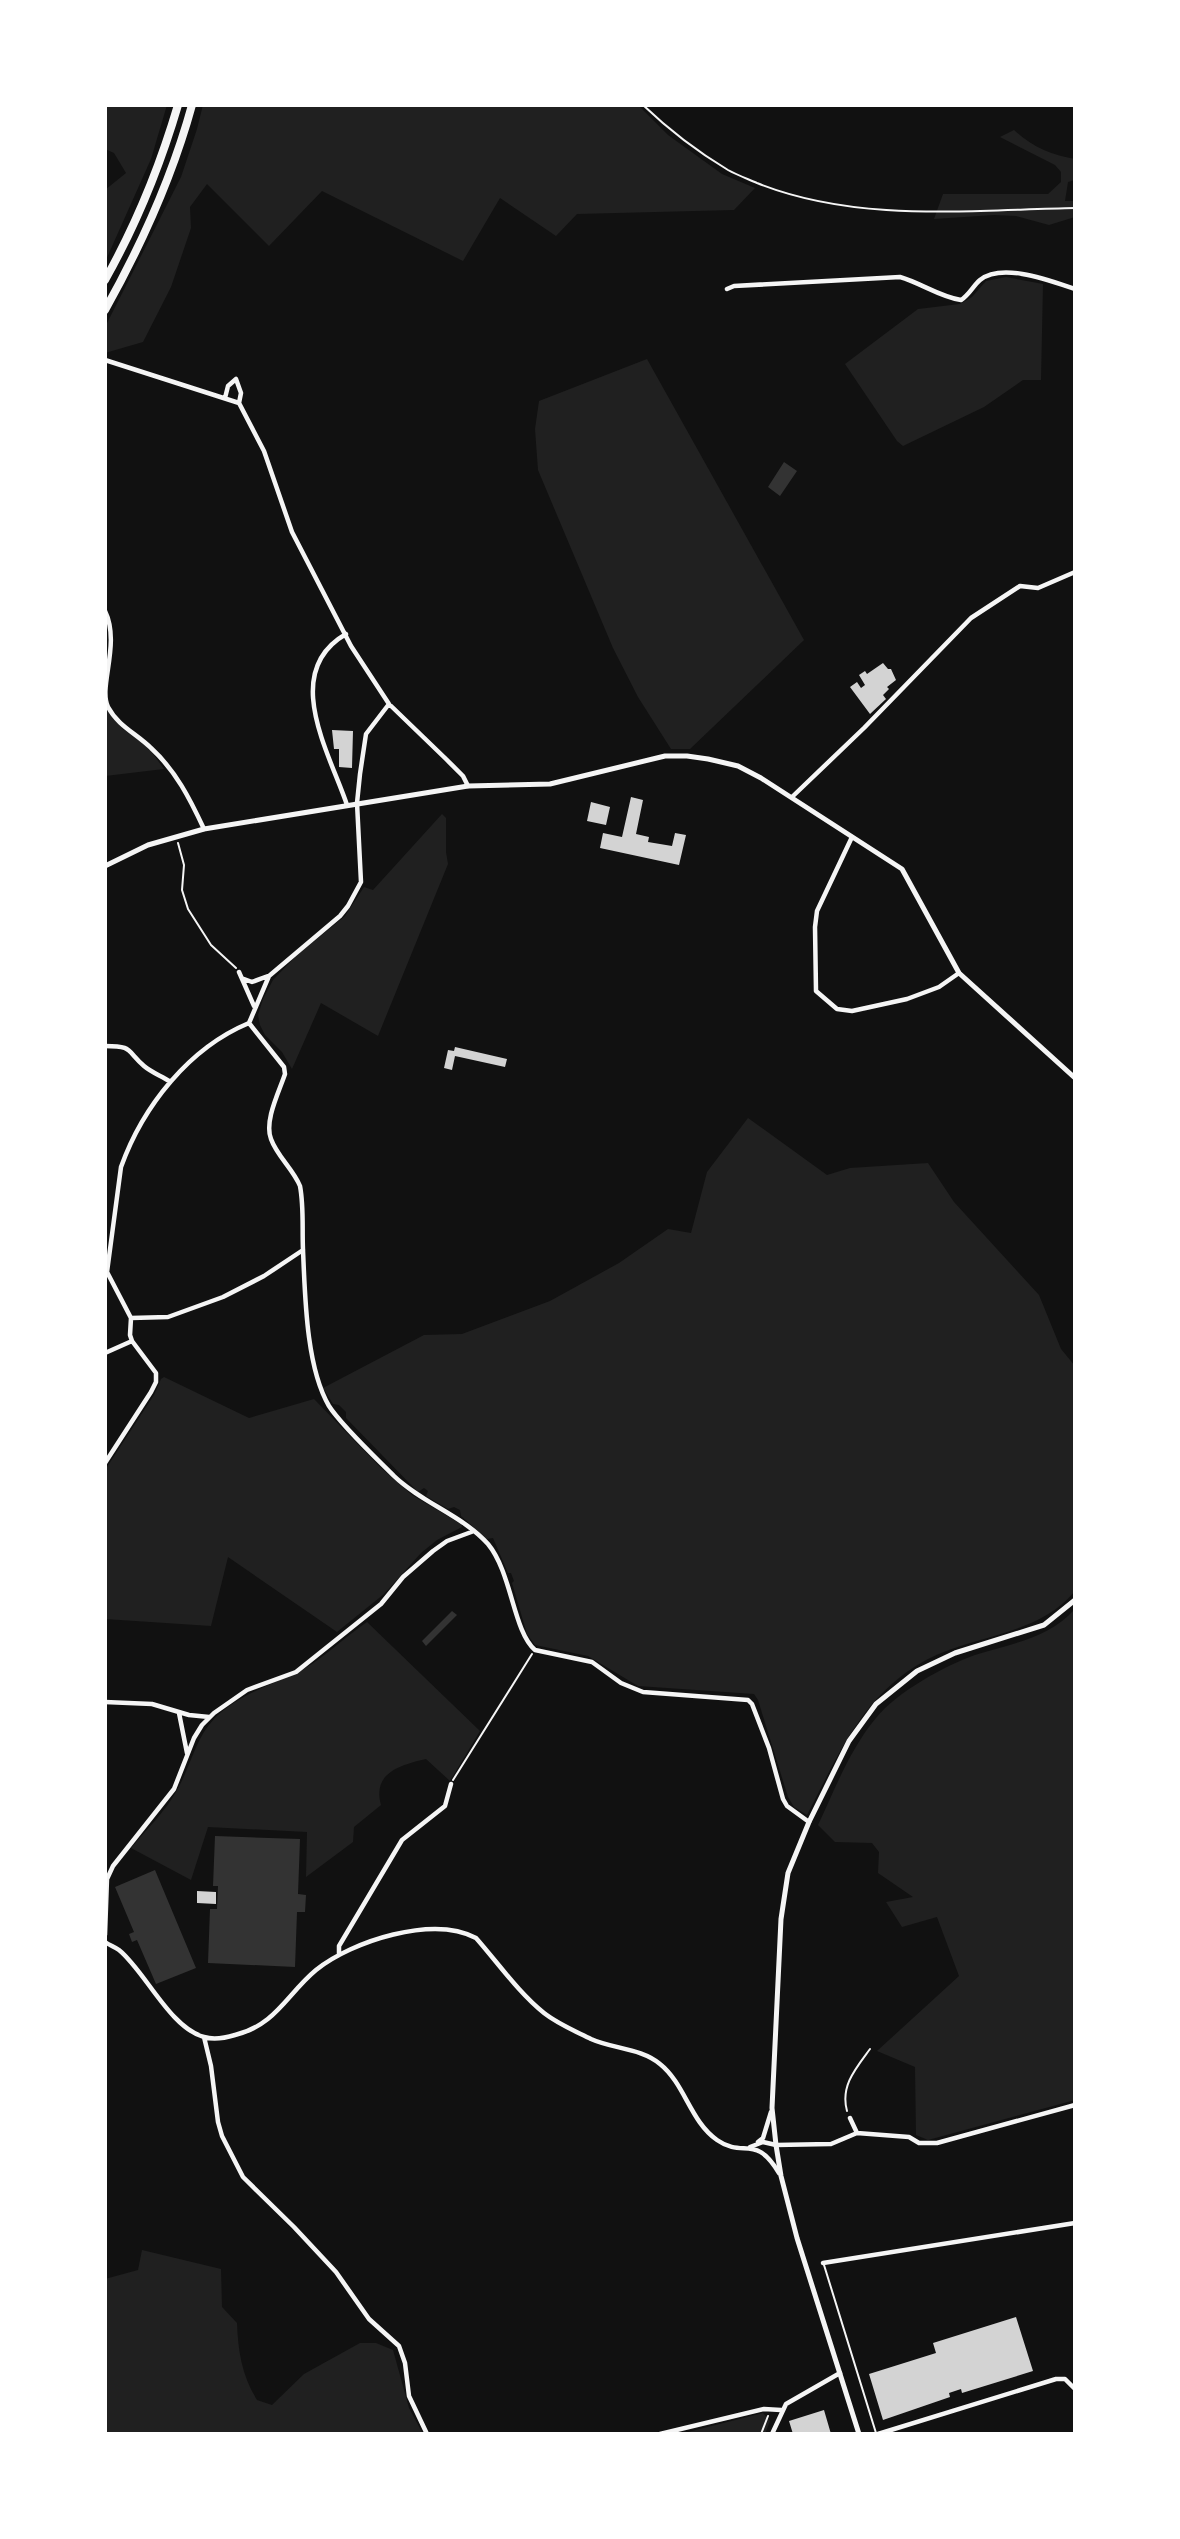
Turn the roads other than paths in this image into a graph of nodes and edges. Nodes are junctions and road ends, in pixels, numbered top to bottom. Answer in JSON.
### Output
{"nodes":[{"id":1,"x":178,"y":105,"type":"edge"},
{"id":2,"x":192,"y":105,"type":"edge"},
{"id":3,"x":105,"y":280,"type":"edge"},
{"id":4,"x":727,"y":289,"type":"dead end"},
{"id":5,"x":1075,"y":289,"type":"edge"},
{"id":6,"x":105,"y":310,"type":"edge"},
{"id":7,"x":107,"y":361,"type":"edge"},
{"id":8,"x":105,"y":369,"type":"edge"},
{"id":9,"x":225,"y":398,"type":"junction"},
{"id":10,"x":239,"y":403,"type":"junction"},
{"id":11,"x":1075,"y":572,"type":"edge"},
{"id":12,"x":105,"y":611,"type":"edge"},
{"id":13,"x":346,"y":634,"type":"junction"},
{"id":14,"x":388,"y":704,"type":"junction"},
{"id":15,"x":468,"y":786,"type":"junction"},
{"id":16,"x":792,"y":797,"type":"junction"},
{"id":17,"x":357,"y":803,"type":"junction"},
{"id":18,"x":347,"y":805,"type":"junction"},
{"id":19,"x":204,"y":829,"type":"junction"},
{"id":20,"x":852,"y":836,"type":"junction"},
{"id":21,"x":105,"y":866,"type":"edge"},
{"id":22,"x":239,"y":972,"type":"road end"},
{"id":23,"x":959,"y":973,"type":"junction"},
{"id":24,"x":269,"y":976,"type":"junction"},
{"id":25,"x":243,"y":979,"type":"junction"},
{"id":26,"x":255,"y":1007,"type":"junction"},
{"id":27,"x":249,"y":1023,"type":"junction"},
{"id":28,"x":105,"y":1046,"type":"edge"},
{"id":29,"x":1075,"y":1078,"type":"edge"},
{"id":30,"x":169,"y":1081,"type":"junction"},
{"id":31,"x":303,"y":1250,"type":"junction"},
{"id":32,"x":131,"y":1318,"type":"junction"},
{"id":33,"x":132,"y":1341,"type":"junction"},
{"id":34,"x":105,"y":1353,"type":"edge"},
{"id":35,"x":105,"y":1463,"type":"edge"},
{"id":36,"x":474,"y":1531,"type":"junction"},
{"id":37,"x":1075,"y":1600,"type":"edge"},
{"id":38,"x":105,"y":1702,"type":"edge"},
{"id":39,"x":178,"y":1712,"type":"junction"},
{"id":40,"x":209,"y":1717,"type":"junction"},
{"id":41,"x":187,"y":1754,"type":"junction"},
{"id":42,"x":451,"y":1784,"type":"road end"},
{"id":43,"x":809,"y":1822,"type":"junction"},
{"id":44,"x":106,"y":1878,"type":"edge"},
{"id":45,"x":105,"y":1935,"type":"edge"},
{"id":46,"x":105,"y":1942,"type":"edge"},
{"id":47,"x":339,"y":1955,"type":"junction"},
{"id":48,"x":204,"y":2037,"type":"junction"},
{"id":49,"x":1075,"y":2105,"type":"edge"},
{"id":50,"x":772,"y":2108,"type":"junction"},
{"id":51,"x":850,"y":2119,"type":"road end"},
{"id":52,"x":857,"y":2133,"type":"junction"},
{"id":53,"x":776,"y":2146,"type":"junction"},
{"id":54,"x":757,"y":2147,"type":"junction"},
{"id":55,"x":781,"y":2176,"type":"junction"},
{"id":56,"x":1075,"y":2223,"type":"edge"},
{"id":57,"x":823,"y":2263,"type":"joint"},
{"id":58,"x":840,"y":2373,"type":"junction"},
{"id":59,"x":1075,"y":2389,"type":"edge"},
{"id":60,"x":781,"y":2410,"type":"junction"},
{"id":61,"x":427,"y":2434,"type":"edge"},
{"id":62,"x":660,"y":2434,"type":"edge"},
{"id":63,"x":772,"y":2434,"type":"edge"},
{"id":64,"x":859,"y":2434,"type":"edge"},
{"id":65,"x":877,"y":2434,"type":"edge"}],
"edges":[{"from":1,"to":3,"type":"highway"},
{"from":2,"to":6,"type":"highway"},
{"from":4,"to":5,"type":"street"},
{"from":7,"to":8,"type":"street"},
{"from":7,"to":9,"type":"street"},
{"from":9,"to":10,"type":"street"},
{"from":9,"to":10,"type":"street"},
{"from":10,"to":13,"type":"street"},
{"from":11,"to":16,"type":"street"},
{"from":12,"to":19,"type":"street"},
{"from":13,"to":14,"type":"street"},
{"from":13,"to":18,"type":"street"},
{"from":14,"to":15,"type":"street"},
{"from":14,"to":17,"type":"street"},
{"from":15,"to":16,"type":"street"},
{"from":15,"to":17,"type":"street"},
{"from":16,"to":20,"type":"street"},
{"from":17,"to":18,"type":"street"},
{"from":17,"to":24,"type":"street"},
{"from":18,"to":19,"type":"street"},
{"from":19,"to":21,"type":"street"},
{"from":20,"to":23,"type":"street"},
{"from":20,"to":23,"type":"street"},
{"from":22,"to":25,"type":"street"},
{"from":23,"to":29,"type":"street"},
{"from":24,"to":25,"type":"street"},
{"from":24,"to":26,"type":"street"},
{"from":25,"to":26,"type":"street"},
{"from":26,"to":27,"type":"street"},
{"from":27,"to":30,"type":"street"},
{"from":27,"to":31,"type":"street"},
{"from":28,"to":30,"type":"street"},
{"from":30,"to":32,"type":"street"},
{"from":31,"to":32,"type":"street"},
{"from":31,"to":36,"type":"street"},
{"from":32,"to":33,"type":"street"},
{"from":33,"to":34,"type":"street"},
{"from":33,"to":35,"type":"street"},
{"from":36,"to":40,"type":"street"},
{"from":36,"to":43,"type":"street"},
{"from":37,"to":43,"type":"street"},
{"from":38,"to":39,"type":"street"},
{"from":39,"to":40,"type":"street"},
{"from":39,"to":41,"type":"street"},
{"from":40,"to":41,"type":"street"},
{"from":41,"to":44,"type":"street"},
{"from":42,"to":47,"type":"street"},
{"from":43,"to":50,"type":"street"},
{"from":44,"to":45,"type":"street"},
{"from":46,"to":48,"type":"street"},
{"from":47,"to":48,"type":"street"},
{"from":47,"to":54,"type":"street"},
{"from":48,"to":61,"type":"street"},
{"from":49,"to":52,"type":"street"},
{"from":50,"to":53,"type":"street"},
{"from":50,"to":54,"type":"street"},
{"from":51,"to":52,"type":"street"},
{"from":52,"to":53,"type":"street"},
{"from":53,"to":54,"type":"street"},
{"from":53,"to":55,"type":"street"},
{"from":54,"to":55,"type":"street"},
{"from":55,"to":58,"type":"street"},
{"from":56,"to":57,"type":"street"},
{"from":57,"to":65,"type":"lane"},
{"from":58,"to":60,"type":"street"},
{"from":58,"to":64,"type":"street"},
{"from":59,"to":65,"type":"street"},
{"from":60,"to":62,"type":"street"},
{"from":60,"to":63,"type":"street"}]}
